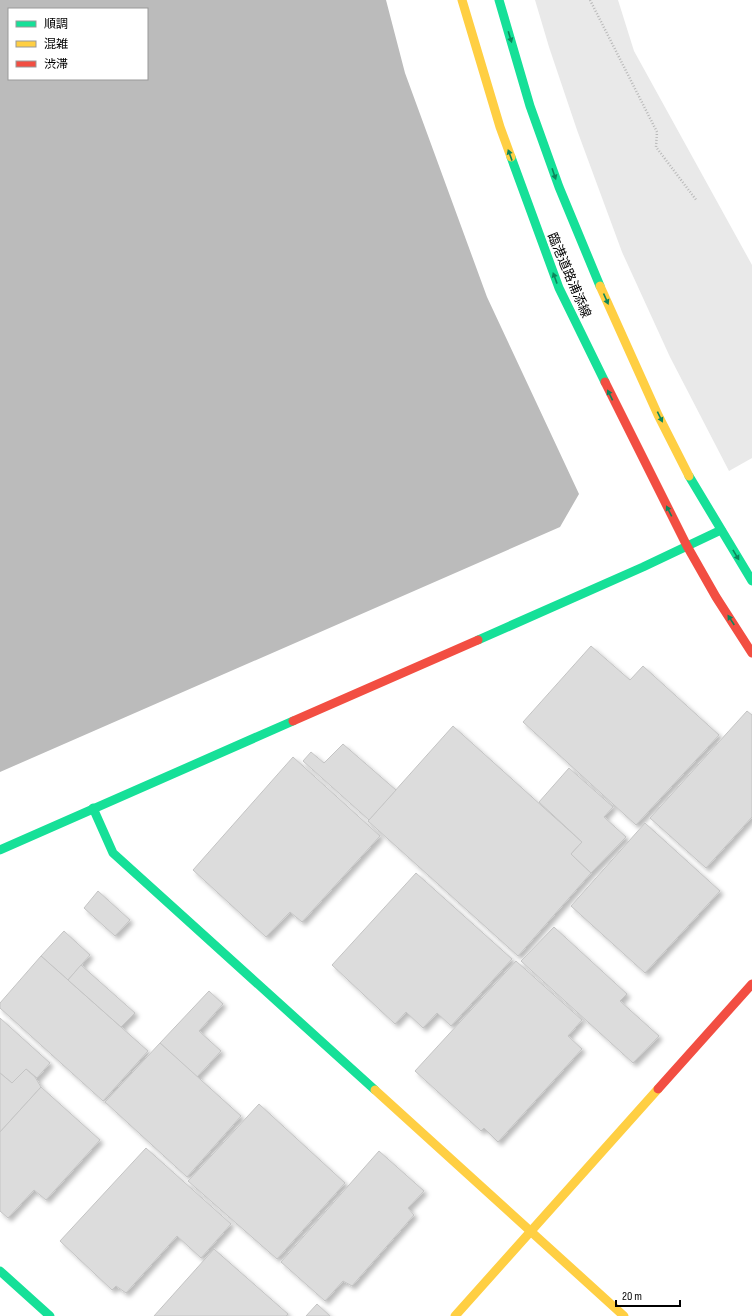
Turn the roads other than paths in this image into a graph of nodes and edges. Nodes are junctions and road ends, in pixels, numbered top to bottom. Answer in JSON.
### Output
{"nodes":[{"id":1,"x":462,"y":0,"type":"edge"},
{"id":2,"x":499,"y":0,"type":"edge"},
{"id":3,"x":721,"y":530,"type":"junction"},
{"id":4,"x":687,"y":546,"type":"junction"},
{"id":5,"x":752,"y":581,"type":"edge"},
{"id":6,"x":752,"y":653,"type":"edge"},
{"id":7,"x":93,"y":808,"type":"junction"},
{"id":8,"x":0,"y":850,"type":"edge"},
{"id":9,"x":752,"y":984,"type":"edge"},
{"id":10,"x":531,"y":1232,"type":"junction"},
{"id":11,"x":0,"y":1271,"type":"edge"},
{"id":12,"x":50,"y":1316,"type":"edge"},
{"id":13,"x":455,"y":1316,"type":"edge"},
{"id":14,"x":624,"y":1316,"type":"edge"}],
"edges":[{"from":4,"to":1,"type":"street","name":"臨港道路浦添線","one_way":true},
{"from":2,"to":3,"type":"street","name":"臨港道路浦添線","one_way":true},
{"from":3,"to":4,"type":"street"},
{"from":3,"to":5,"type":"street","name":"臨港道路浦添線","one_way":true},
{"from":6,"to":4,"type":"street","name":"臨港道路浦添線","one_way":true},
{"from":4,"to":7,"type":"street"},
{"from":7,"to":8,"type":"street"},
{"from":7,"to":10,"type":"street"},
{"from":9,"to":10,"type":"street"},
{"from":10,"to":13,"type":"street"},
{"from":10,"to":14,"type":"street"},
{"from":11,"to":12,"type":"street"}]}
